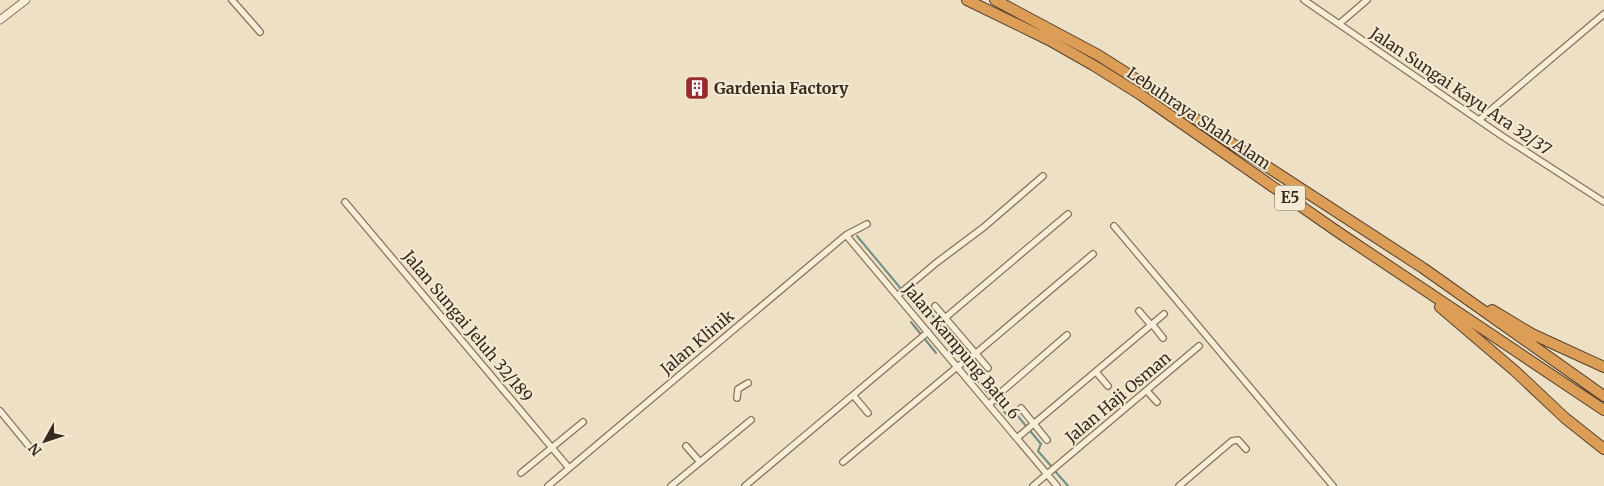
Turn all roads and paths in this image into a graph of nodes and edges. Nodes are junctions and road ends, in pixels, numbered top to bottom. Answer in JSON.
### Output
{"nodes":[{"id":1,"x":26,"y":0,"type":"edge"},
{"id":2,"x":232,"y":0,"type":"edge"},
{"id":3,"x":967,"y":0,"type":"edge"},
{"id":4,"x":995,"y":0,"type":"edge"},
{"id":5,"x":1304,"y":0,"type":"edge"},
{"id":6,"x":1367,"y":0,"type":"edge"},
{"id":7,"x":1604,"y":14,"type":"edge"},
{"id":8,"x":0,"y":20,"type":"edge"},
{"id":9,"x":1340,"y":24,"type":"junction"},
{"id":10,"x":260,"y":32,"type":"dead end"},
{"id":11,"x":1479,"y":120,"type":"junction"},
{"id":12,"x":1043,"y":176,"type":"dead end"},
{"id":13,"x":346,"y":202,"type":"dead end"},
{"id":14,"x":1604,"y":202,"type":"edge"},
{"id":15,"x":1068,"y":214,"type":"dead end"},
{"id":16,"x":867,"y":224,"type":"dead end"},
{"id":17,"x":1114,"y":226,"type":"dead end"},
{"id":18,"x":846,"y":235,"type":"junction"},
{"id":19,"x":1093,"y":254,"type":"dead end"},
{"id":20,"x":1423,"y":268,"type":"junction"},
{"id":21,"x":1399,"y":273,"type":"junction"},
{"id":22,"x":898,"y":295,"type":"junction"},
{"id":23,"x":935,"y":306,"type":"dead end"},
{"id":24,"x":1139,"y":311,"type":"dead end"},
{"id":25,"x":1164,"y":314,"type":"dead end"},
{"id":26,"x":945,"y":318,"type":"junction"},
{"id":27,"x":1151,"y":325,"type":"junction"},
{"id":28,"x":925,"y":334,"type":"junction"},
{"id":29,"x":1067,"y":335,"type":"dead end"},
{"id":30,"x":1163,"y":338,"type":"dead end"},
{"id":31,"x":1199,"y":346,"type":"dead end"},
{"id":32,"x":975,"y":354,"type":"junction"},
{"id":33,"x":957,"y":367,"type":"junction"},
{"id":34,"x":1604,"y":367,"type":"edge"},
{"id":35,"x":988,"y":368,"type":"dead end"},
{"id":36,"x":1096,"y":372,"type":"junction"},
{"id":37,"x":748,"y":383,"type":"dead end"},
{"id":38,"x":1108,"y":386,"type":"dead end"},
{"id":39,"x":1147,"y":391,"type":"junction"},
{"id":40,"x":853,"y":395,"type":"junction"},
{"id":41,"x":1604,"y":396,"type":"edge"},
{"id":42,"x":737,"y":398,"type":"dead end"},
{"id":43,"x":1157,"y":402,"type":"dead end"},
{"id":44,"x":989,"y":405,"type":"junction"},
{"id":45,"x":1021,"y":408,"type":"dead end"},
{"id":46,"x":1604,"y":410,"type":"edge"},
{"id":47,"x":0,"y":411,"type":"edge"},
{"id":48,"x":868,"y":413,"type":"dead end"},
{"id":49,"x":750,"y":420,"type":"dead end"},
{"id":50,"x":583,"y":422,"type":"dead end"},
{"id":51,"x":1032,"y":426,"type":"junction"},
{"id":52,"x":1017,"y":438,"type":"junction"},
{"id":53,"x":1047,"y":440,"type":"dead end"},
{"id":54,"x":686,"y":446,"type":"dead end"},
{"id":55,"x":552,"y":448,"type":"junction"},
{"id":56,"x":1246,"y":449,"type":"dead end"},
{"id":57,"x":1604,"y":449,"type":"edge"},
{"id":58,"x":33,"y":451,"type":"dead end"},
{"id":59,"x":700,"y":462,"type":"junction"},
{"id":60,"x":843,"y":462,"type":"dead end"},
{"id":61,"x":569,"y":468,"type":"junction"},
{"id":62,"x":1050,"y":471,"type":"junction"},
{"id":63,"x":522,"y":473,"type":"dead end"},
{"id":64,"x":548,"y":486,"type":"edge"},
{"id":65,"x":671,"y":486,"type":"edge"},
{"id":66,"x":745,"y":486,"type":"edge"},
{"id":67,"x":1033,"y":486,"type":"edge"},
{"id":68,"x":1058,"y":486,"type":"edge"},
{"id":69,"x":1179,"y":486,"type":"edge"},
{"id":70,"x":1332,"y":486,"type":"edge"}],
"edges":[{"from":1,"to":8,"type":"street"},
{"from":2,"to":10,"type":"street"},
{"from":3,"to":21,"type":"highway","name":"Lebuhraya Shah Alam","number":"E5"},
{"from":4,"to":20,"type":"highway","name":"Lebuhraya Shah Alam","number":"E5"},
{"from":5,"to":9,"type":"street","name":"Jalan Sungai Kayu Ara 32/37"},
{"from":6,"to":9,"type":"street"},
{"from":7,"to":11,"type":"street"},
{"from":9,"to":11,"type":"street","name":"Jalan Sungai Kayu Ara 32/37"},
{"from":11,"to":14,"type":"street","name":"Jalan Sungai Kayu Ara 32/37"},
{"from":12,"to":22,"type":"street"},
{"from":13,"to":55,"type":"street","name":"Jalan Sungai Jeluh 32/189"},
{"from":15,"to":26,"type":"street"},
{"from":16,"to":18,"type":"street","name":"Jalan Klinik"},
{"from":17,"to":70,"type":"street"},
{"from":18,"to":22,"type":"street","name":"Jalan Kampung Batu 6"},
{"from":18,"to":61,"type":"street","name":"Jalan Klinik"},
{"from":19,"to":32,"type":"street"},
{"from":20,"to":34,"type":"highway"},
{"from":20,"to":41,"type":"highway","name":"Lebuhraya Shah Alam","number":"E5"},
{"from":21,"to":46,"type":"highway","name":"Lebuhraya Shah Alam","number":"E5"},
{"from":21,"to":57,"type":"highway"},
{"from":22,"to":28,"type":"street","name":"Jalan Kampung Batu 6"},
{"from":23,"to":26,"type":"street"},
{"from":24,"to":27,"type":"street"},
{"from":25,"to":27,"type":"street"},
{"from":26,"to":32,"type":"street"},
{"from":27,"to":30,"type":"street"},
{"from":27,"to":36,"type":"street"},
{"from":28,"to":33,"type":"street","name":"Jalan Kampung Batu 6"},
{"from":28,"to":40,"type":"street"},
{"from":29,"to":44,"type":"street"},
{"from":31,"to":39,"type":"street","name":"Jalan Haji Osman"},
{"from":32,"to":33,"type":"street"},
{"from":32,"to":35,"type":"street"},
{"from":33,"to":44,"type":"street","name":"Jalan Kampung Batu 6"},
{"from":33,"to":60,"type":"street"},
{"from":36,"to":38,"type":"street"},
{"from":36,"to":51,"type":"street"},
{"from":37,"to":42,"type":"street"},
{"from":39,"to":43,"type":"street"},
{"from":39,"to":62,"type":"street","name":"Jalan Haji Osman"},
{"from":40,"to":48,"type":"street"},
{"from":40,"to":66,"type":"street"},
{"from":44,"to":52,"type":"street","name":"Jalan Kampung Batu 6"},
{"from":45,"to":51,"type":"street"},
{"from":47,"to":58,"type":"street"},
{"from":49,"to":59,"type":"street"},
{"from":50,"to":55,"type":"street"},
{"from":51,"to":52,"type":"street"},
{"from":51,"to":53,"type":"street"},
{"from":52,"to":62,"type":"street","name":"Jalan Kampung Batu 6"},
{"from":54,"to":59,"type":"street"},
{"from":55,"to":61,"type":"street","name":"Jalan Sungai Jeluh 32/189"},
{"from":55,"to":63,"type":"street"},
{"from":56,"to":69,"type":"street"},
{"from":59,"to":65,"type":"street"},
{"from":61,"to":64,"type":"street","name":"Jalan Klinik"},
{"from":62,"to":67,"type":"street","name":"Jalan Haji Osman"},
{"from":62,"to":68,"type":"street","name":"Jalan Kampung Batu 6"}]}
